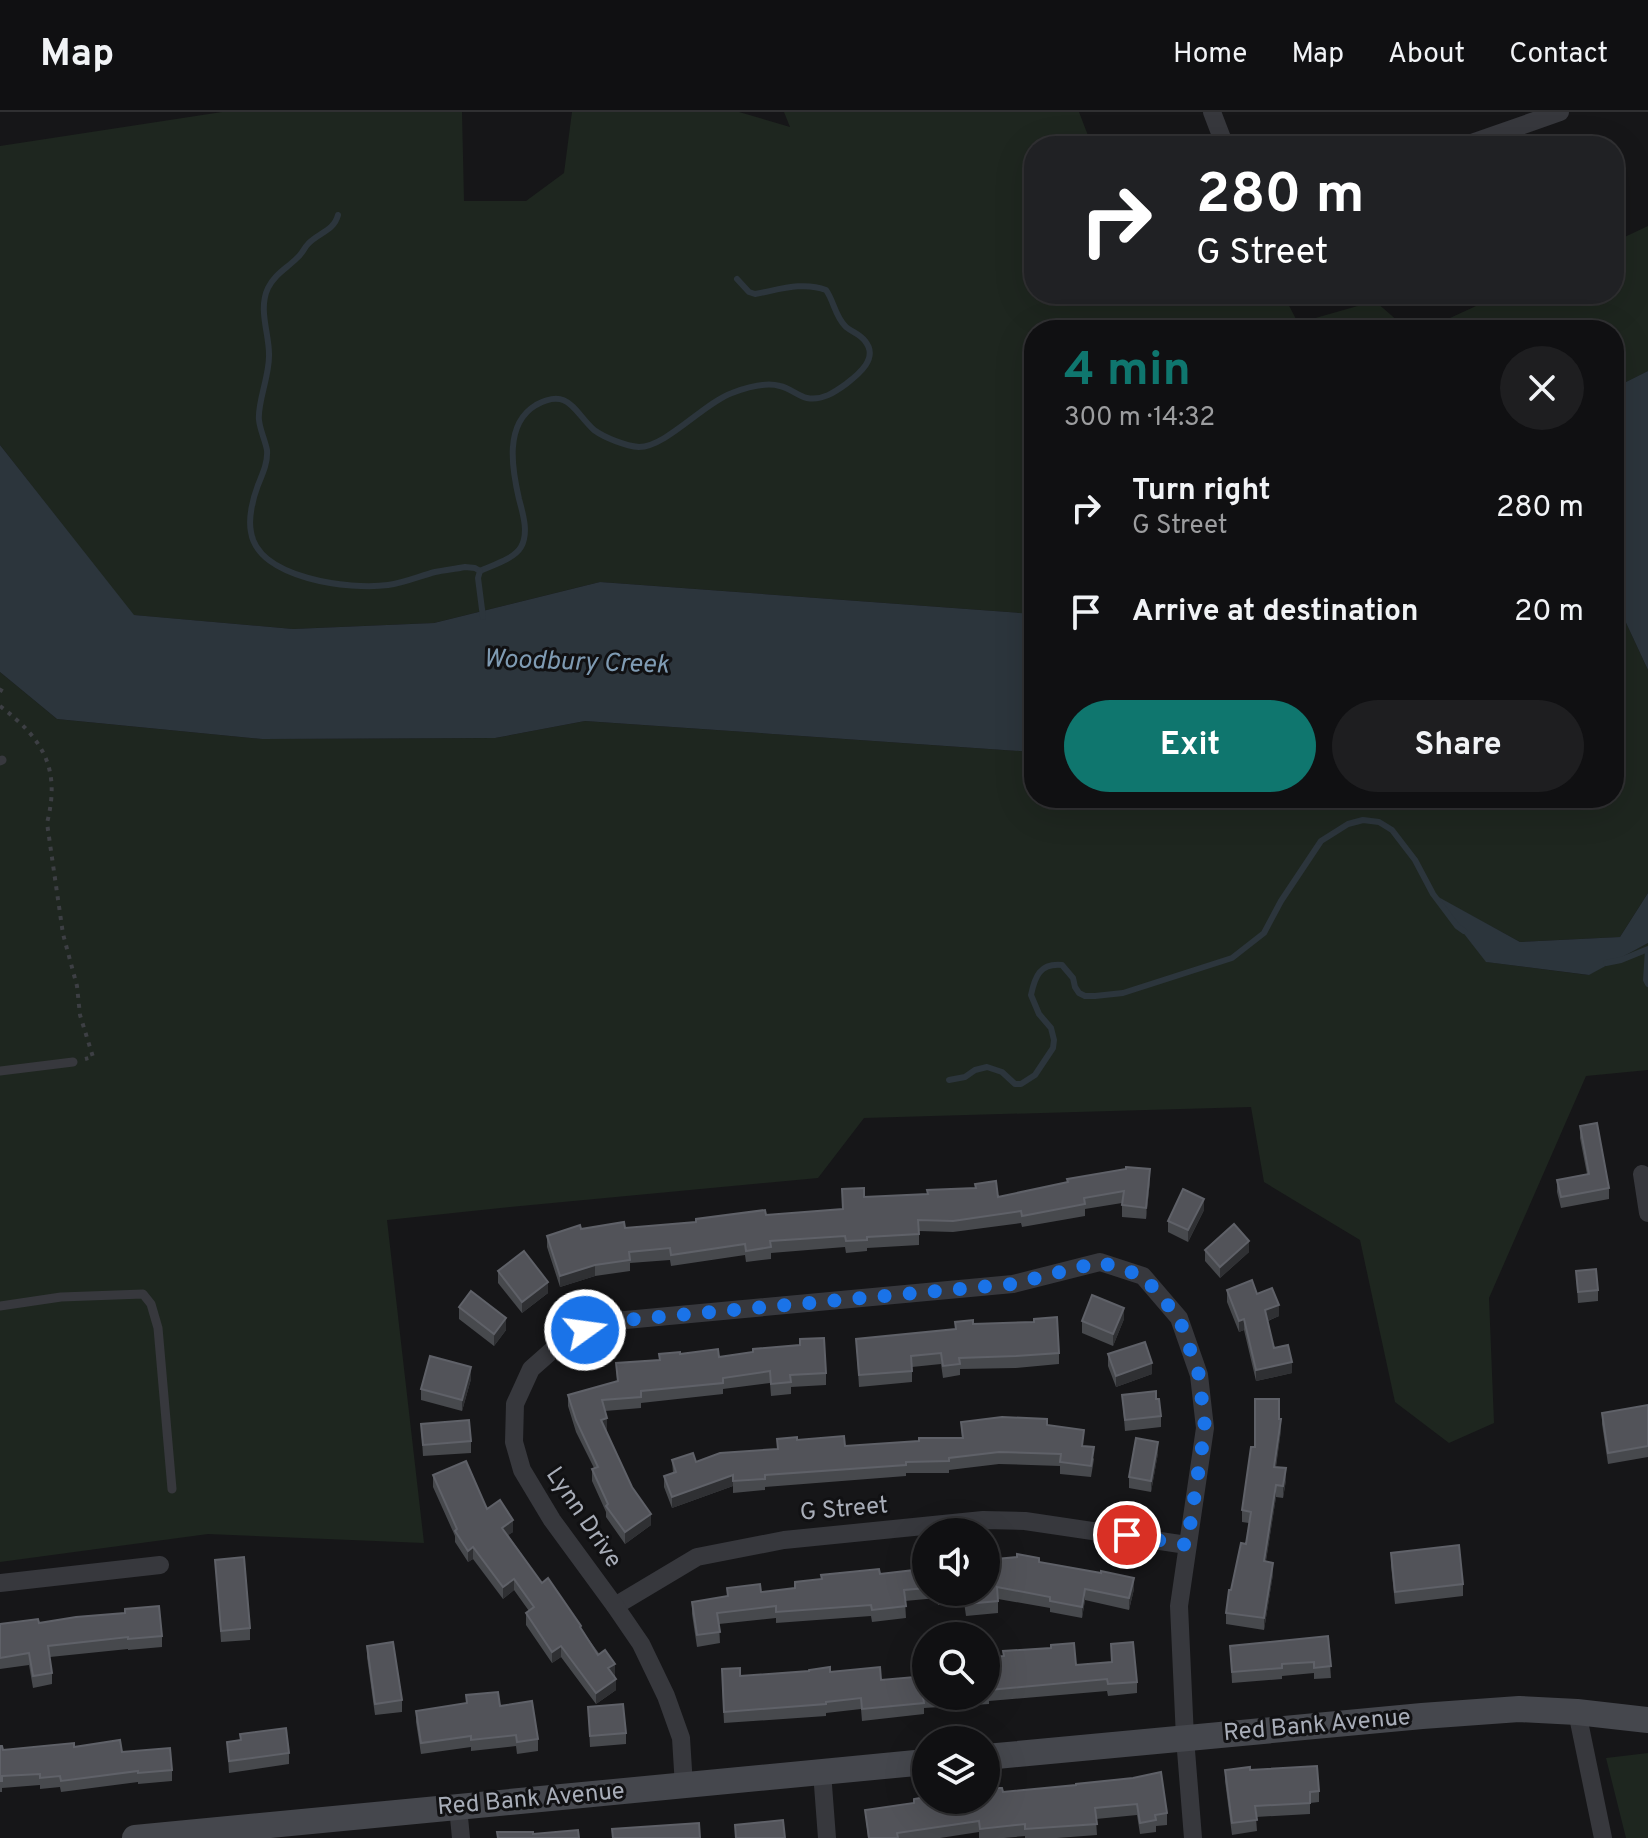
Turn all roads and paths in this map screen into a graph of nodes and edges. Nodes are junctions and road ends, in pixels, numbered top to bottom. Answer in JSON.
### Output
{"nodes":[{"id":1,"x":1212,"y":112,"type":"edge"},
{"id":2,"x":1548,"y":114,"type":"edge"},
{"id":3,"x":1221,"y":136,"type":"edge"},
{"id":4,"x":1490,"y":136,"type":"edge"},
{"id":5,"x":4,"y":685,"type":"dead end"},
{"id":6,"x":0,"y":692,"type":"edge"},
{"id":7,"x":0,"y":706,"type":"edge"},
{"id":8,"x":73,"y":1062,"type":"joint"},
{"id":9,"x":0,"y":1071,"type":"edge"},
{"id":10,"x":1642,"y":1174,"type":"dead end"},
{"id":11,"x":1648,"y":1213,"type":"edge"},
{"id":12,"x":0,"y":1306,"type":"edge"},
{"id":13,"x":172,"y":1489,"type":"dead end"},
{"id":14,"x":1187,"y":1545,"type":"junction"},
{"id":15,"x":160,"y":1565,"type":"dead end"},
{"id":16,"x":0,"y":1583,"type":"edge"},
{"id":17,"x":615,"y":1606,"type":"junction"},
{"id":18,"x":1577,"y":1712,"type":"junction"},
{"id":19,"x":1648,"y":1720,"type":"edge"},
{"id":20,"x":1185,"y":1738,"type":"junction"},
{"id":21,"x":1000,"y":1756,"type":"edge"},
{"id":22,"x":912,"y":1763,"type":"edge"},
{"id":23,"x":822,"y":1772,"type":"junction"},
{"id":24,"x":684,"y":1786,"type":"junction"},
{"id":25,"x":458,"y":1807,"type":"junction"},
{"id":26,"x":135,"y":1838,"type":"edge"},
{"id":27,"x":461,"y":1838,"type":"edge"},
{"id":28,"x":827,"y":1838,"type":"edge"},
{"id":29,"x":1193,"y":1838,"type":"edge"},
{"id":30,"x":1603,"y":1838,"type":"edge"}],
"edges":[{"from":1,"to":3,"type":"street"},
{"from":2,"to":4,"type":"street"},
{"from":5,"to":6,"type":"path"},
{"from":7,"to":8,"type":"path"},
{"from":8,"to":9,"type":"lane"},
{"from":10,"to":11,"type":"street"},
{"from":12,"to":13,"type":"lane"},
{"from":14,"to":17,"type":"street","name":"G Street"},
{"from":14,"to":17,"type":"street","name":"Lynn Drive"},
{"from":14,"to":20,"type":"street","name":"Lynn Drive"},
{"from":15,"to":16,"type":"street"},
{"from":17,"to":24,"type":"street","name":"Lynn Drive"},
{"from":18,"to":19,"type":"street","name":"Red Bank Avenue"},
{"from":18,"to":20,"type":"street","name":"Red Bank Avenue"},
{"from":18,"to":30,"type":"street"},
{"from":20,"to":21,"type":"street","name":"Red Bank Avenue"},
{"from":20,"to":29,"type":"street","name":"Lynn Drive"},
{"from":22,"to":23,"type":"street","name":"Red Bank Avenue"},
{"from":23,"to":24,"type":"street","name":"Red Bank Avenue"},
{"from":23,"to":28,"type":"street"},
{"from":24,"to":25,"type":"street","name":"Red Bank Avenue"},
{"from":25,"to":26,"type":"street","name":"Red Bank Avenue"},
{"from":25,"to":27,"type":"street"}]}
